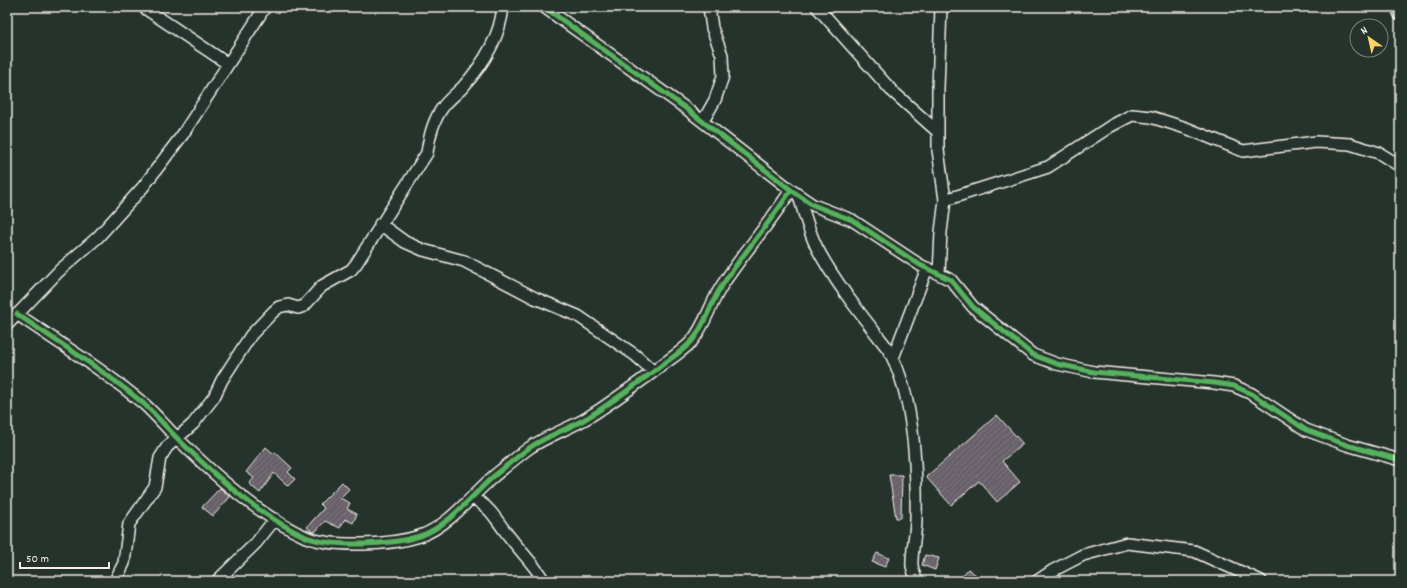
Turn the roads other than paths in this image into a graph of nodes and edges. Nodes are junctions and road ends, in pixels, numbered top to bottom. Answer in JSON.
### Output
{"nodes":[{"id":1,"x":143,"y":7,"type":"edge"},
{"id":2,"x":265,"y":7,"type":"edge"},
{"id":3,"x":503,"y":7,"type":"edge"},
{"id":4,"x":544,"y":7,"type":"edge"},
{"id":5,"x":710,"y":7,"type":"edge"},
{"id":6,"x":817,"y":7,"type":"edge"},
{"id":7,"x":941,"y":7,"type":"edge"},
{"id":8,"x":1397,"y":7,"type":"edge"},
{"id":9,"x":1400,"y":15,"type":"edge"},
{"id":10,"x":228,"y":64,"type":"junction"},
{"id":11,"x":703,"y":121,"type":"junction"},
{"id":12,"x":938,"y":132,"type":"junction"},
{"id":13,"x":1400,"y":166,"type":"edge"},
{"id":14,"x":795,"y":193,"type":"junction"},
{"id":15,"x":945,"y":200,"type":"junction"},
{"id":16,"x":380,"y":224,"type":"junction"},
{"id":17,"x":927,"y":268,"type":"junction"},
{"id":18,"x":939,"y":274,"type":"junction"},
{"id":19,"x":17,"y":314,"type":"junction"},
{"id":20,"x":7,"y":325,"type":"edge"},
{"id":21,"x":893,"y":358,"type":"junction"},
{"id":22,"x":653,"y":372,"type":"junction"},
{"id":23,"x":176,"y":437,"type":"junction"},
{"id":24,"x":1400,"y":460,"type":"edge"},
{"id":25,"x":472,"y":497,"type":"junction"},
{"id":26,"x":275,"y":519,"type":"junction"},
{"id":27,"x":115,"y":581,"type":"edge"},
{"id":28,"x":218,"y":581,"type":"edge"},
{"id":29,"x":544,"y":581,"type":"edge"},
{"id":30,"x":916,"y":581,"type":"edge"},
{"id":31,"x":1037,"y":581,"type":"edge"},
{"id":32,"x":1261,"y":581,"type":"edge"}],
"edges":[{"from":1,"to":10,"type":"street"},
{"from":2,"to":10,"type":"street"},
{"from":3,"to":16,"type":"street"},
{"from":4,"to":11,"type":"street"},
{"from":5,"to":11,"type":"street"},
{"from":6,"to":12,"type":"street"},
{"from":7,"to":12,"type":"street"},
{"from":8,"to":9,"type":"street"},
{"from":10,"to":19,"type":"street"},
{"from":11,"to":14,"type":"street"},
{"from":12,"to":15,"type":"street"},
{"from":13,"to":15,"type":"street"},
{"from":14,"to":17,"type":"street"},
{"from":14,"to":21,"type":"street"},
{"from":14,"to":22,"type":"street"},
{"from":15,"to":18,"type":"street"},
{"from":16,"to":22,"type":"street"},
{"from":16,"to":23,"type":"street"},
{"from":17,"to":18,"type":"street"},
{"from":17,"to":21,"type":"street"},
{"from":18,"to":24,"type":"street"},
{"from":19,"to":20,"type":"street"},
{"from":19,"to":23,"type":"street"},
{"from":21,"to":30,"type":"street"},
{"from":22,"to":25,"type":"street"},
{"from":23,"to":26,"type":"street"},
{"from":23,"to":27,"type":"street"},
{"from":25,"to":26,"type":"street"},
{"from":25,"to":29,"type":"street"},
{"from":26,"to":28,"type":"street"},
{"from":31,"to":32,"type":"street"}]}
